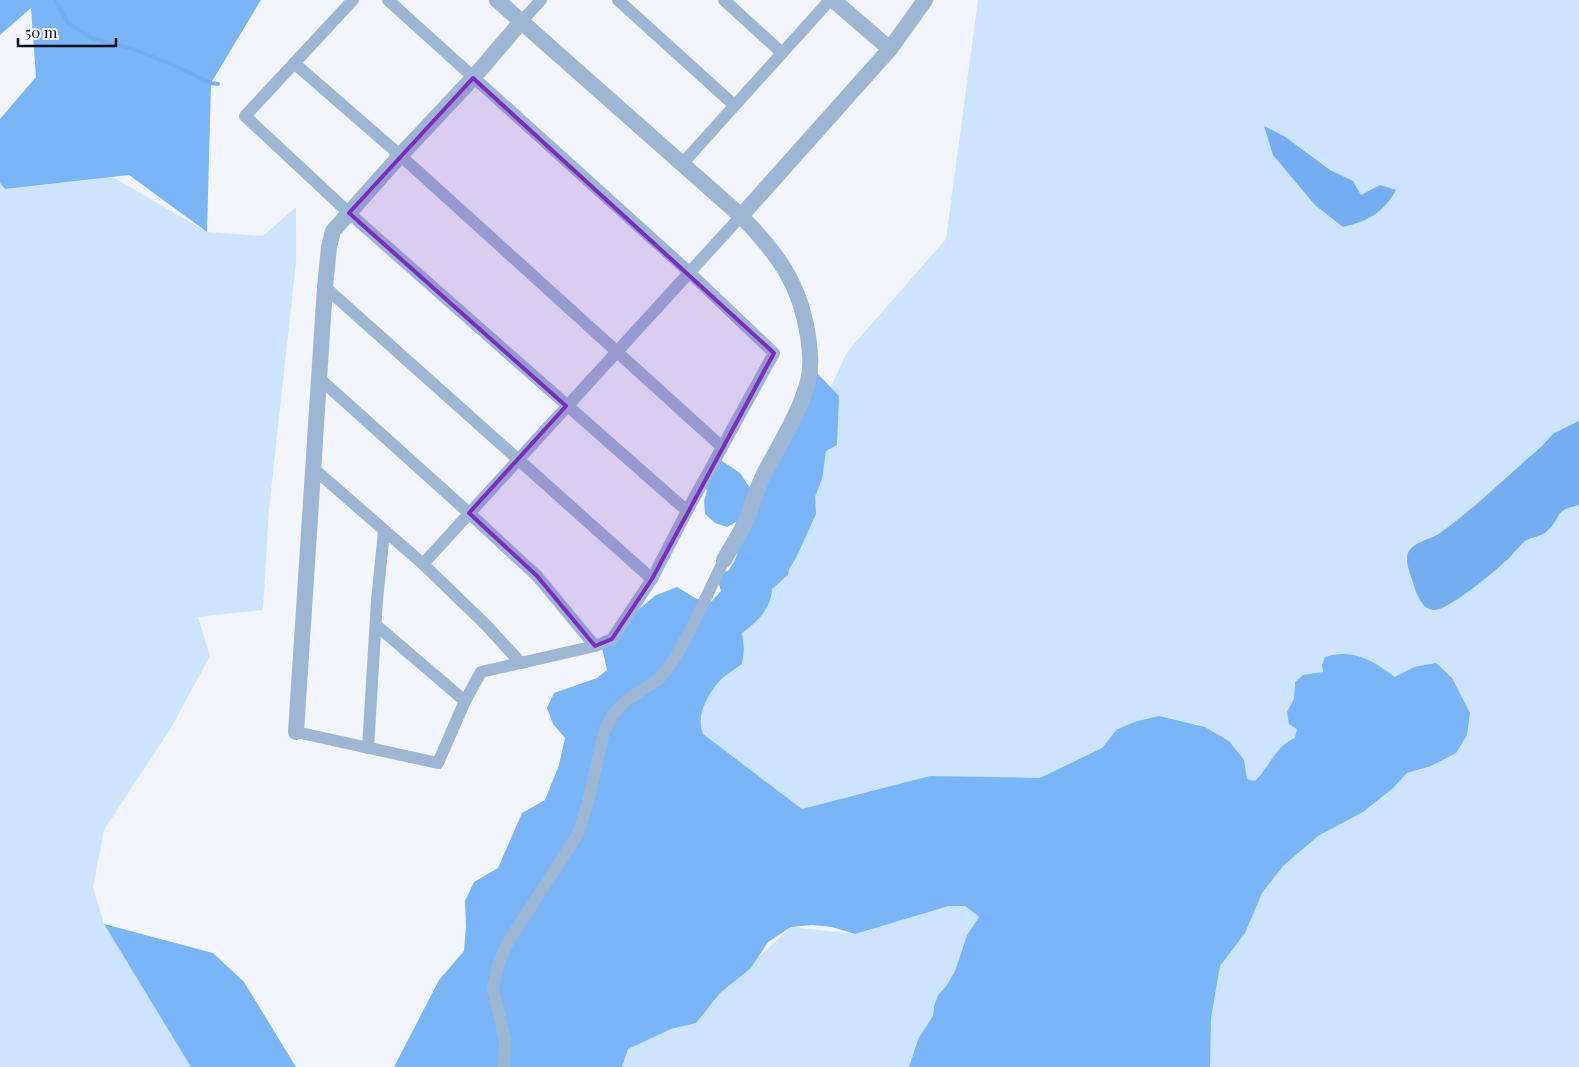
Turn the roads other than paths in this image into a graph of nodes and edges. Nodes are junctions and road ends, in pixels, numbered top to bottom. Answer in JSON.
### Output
{"nodes":[{"id":1,"x":353,"y":0,"type":"edge"},
{"id":2,"x":388,"y":0,"type":"edge"},
{"id":3,"x":497,"y":0,"type":"edge"},
{"id":4,"x":541,"y":0,"type":"edge"},
{"id":5,"x":618,"y":0,"type":"edge"},
{"id":6,"x":724,"y":0,"type":"edge"},
{"id":7,"x":831,"y":0,"type":"edge"},
{"id":8,"x":925,"y":0,"type":"edge"},
{"id":9,"x":521,"y":22,"type":"junction"},
{"id":10,"x":890,"y":49,"type":"junction"},
{"id":11,"x":782,"y":53,"type":"junction"},
{"id":12,"x":294,"y":63,"type":"junction"},
{"id":13,"x":473,"y":78,"type":"junction"},
{"id":14,"x":734,"y":106,"type":"junction"},
{"id":15,"x":401,"y":156,"type":"junction"},
{"id":16,"x":682,"y":164,"type":"junction"},
{"id":17,"x":349,"y":213,"type":"junction"},
{"id":18,"x":741,"y":216,"type":"junction"},
{"id":19,"x":689,"y":272,"type":"junction"},
{"id":20,"x":325,"y":287,"type":"junction"},
{"id":21,"x":615,"y":352,"type":"junction"},
{"id":22,"x":319,"y":378,"type":"junction"},
{"id":23,"x":566,"y":406,"type":"junction"},
{"id":24,"x":722,"y":447,"type":"junction"},
{"id":25,"x":517,"y":459,"type":"junction"},
{"id":26,"x":313,"y":468,"type":"junction"},
{"id":27,"x":687,"y":511,"type":"junction"},
{"id":28,"x":469,"y":513,"type":"junction"},
{"id":29,"x":384,"y":532,"type":"junction"},
{"id":30,"x":724,"y":560,"type":"joint"},
{"id":31,"x":422,"y":564,"type":"junction"},
{"id":32,"x":652,"y":579,"type":"junction"},
{"id":33,"x":376,"y":625,"type":"junction"},
{"id":34,"x":595,"y":646,"type":"junction"},
{"id":35,"x":521,"y":663,"type":"junction"},
{"id":36,"x":465,"y":701,"type":"junction"},
{"id":37,"x":296,"y":732,"type":"joint"},
{"id":38,"x":368,"y":748,"type":"junction"},
{"id":39,"x":504,"y":1067,"type":"edge"}],
"edges":[{"from":1,"to":12,"type":"street"},
{"from":2,"to":13,"type":"street"},
{"from":3,"to":9,"type":"street"},
{"from":4,"to":9,"type":"street"},
{"from":5,"to":14,"type":"street"},
{"from":6,"to":11,"type":"street"},
{"from":7,"to":10,"type":"street"},
{"from":7,"to":11,"type":"street"},
{"from":8,"to":10,"type":"street"},
{"from":9,"to":13,"type":"street"},
{"from":9,"to":16,"type":"street"},
{"from":10,"to":18,"type":"street"},
{"from":11,"to":14,"type":"street"},
{"from":12,"to":15,"type":"street"},
{"from":12,"to":17,"type":"street"},
{"from":13,"to":15,"type":"street"},
{"from":13,"to":19,"type":"street"},
{"from":14,"to":16,"type":"street"},
{"from":15,"to":17,"type":"street"},
{"from":15,"to":21,"type":"street"},
{"from":16,"to":18,"type":"street"},
{"from":17,"to":20,"type":"street"},
{"from":17,"to":23,"type":"street"},
{"from":18,"to":19,"type":"street"},
{"from":18,"to":30,"type":"street"},
{"from":19,"to":21,"type":"street"},
{"from":19,"to":24,"type":"street"},
{"from":20,"to":22,"type":"street"},
{"from":20,"to":25,"type":"street"},
{"from":21,"to":23,"type":"street"},
{"from":21,"to":24,"type":"street"},
{"from":22,"to":26,"type":"street"},
{"from":22,"to":28,"type":"street"},
{"from":23,"to":25,"type":"street"},
{"from":23,"to":27,"type":"street"},
{"from":24,"to":27,"type":"street"},
{"from":25,"to":28,"type":"street"},
{"from":25,"to":32,"type":"street"},
{"from":26,"to":29,"type":"street"},
{"from":26,"to":37,"type":"street"},
{"from":27,"to":32,"type":"street"},
{"from":28,"to":31,"type":"street"},
{"from":28,"to":34,"type":"street"},
{"from":29,"to":31,"type":"street"},
{"from":29,"to":33,"type":"street"},
{"from":30,"to":39,"type":"street"},
{"from":31,"to":35,"type":"street"},
{"from":32,"to":34,"type":"street"},
{"from":33,"to":36,"type":"street"},
{"from":33,"to":38,"type":"street"},
{"from":34,"to":35,"type":"street"},
{"from":35,"to":36,"type":"street"},
{"from":36,"to":38,"type":"street"},
{"from":37,"to":38,"type":"street"}]}
